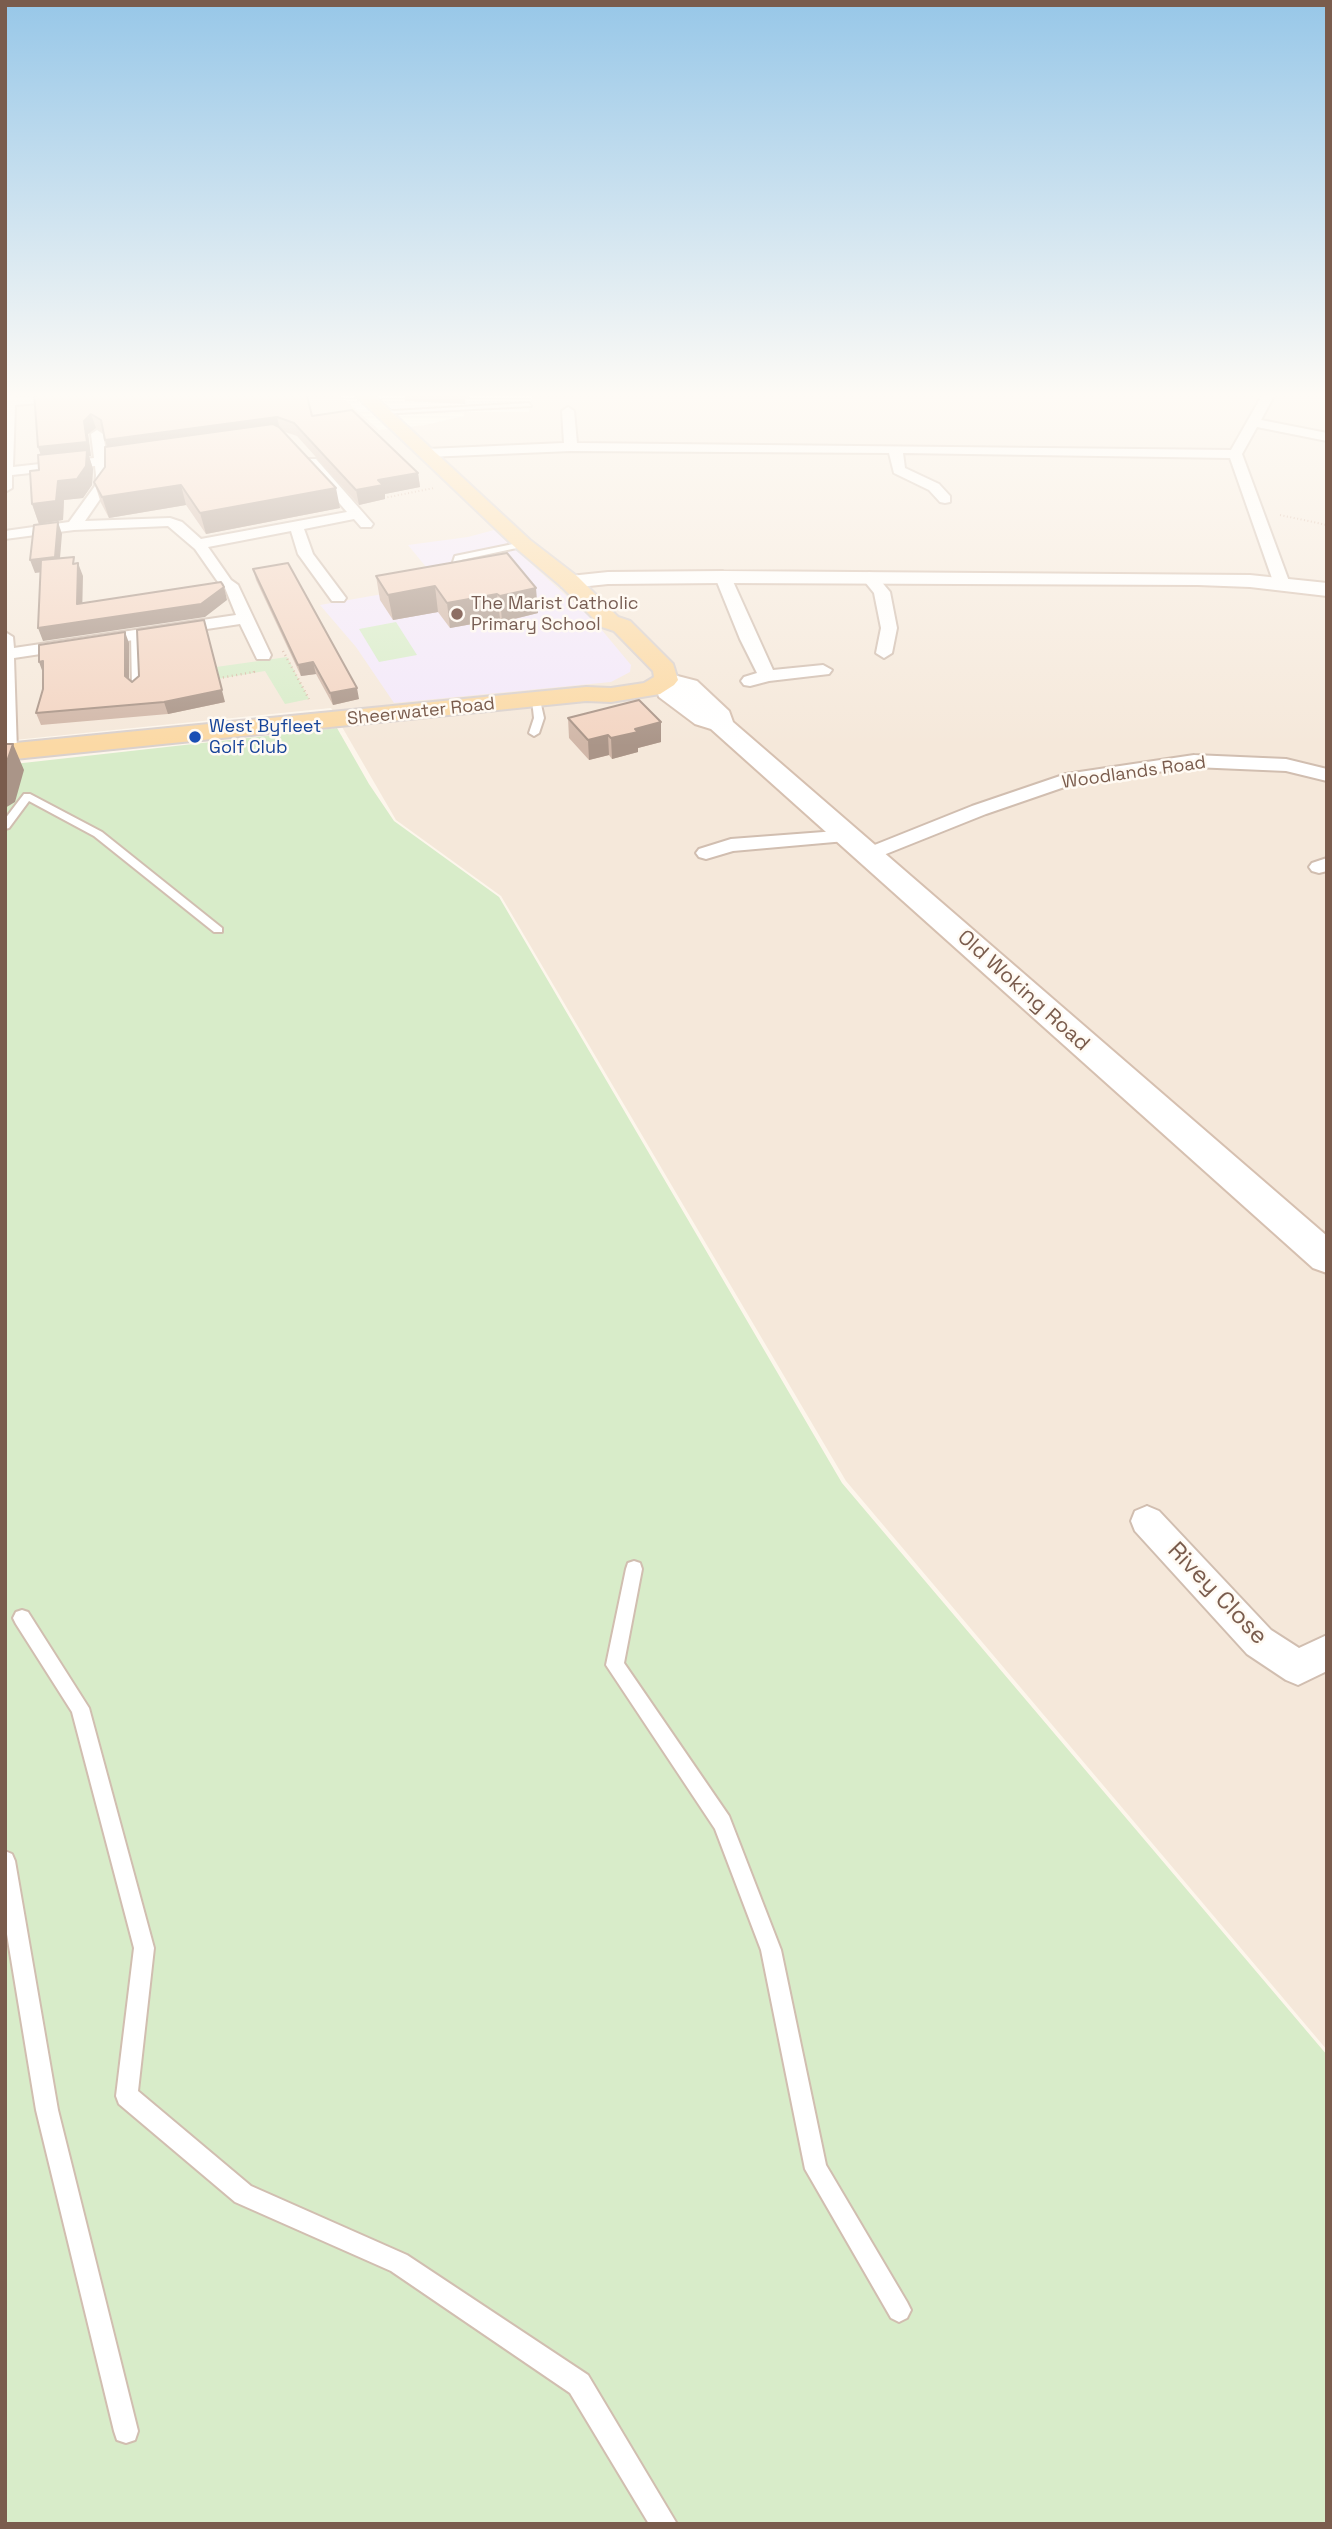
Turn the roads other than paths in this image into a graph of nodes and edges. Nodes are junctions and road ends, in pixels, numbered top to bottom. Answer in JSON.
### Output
{"nodes":[{"id":1,"x":85,"y":510,"type":"edge"},
{"id":2,"x":354,"y":510,"type":"edge"},
{"id":3,"x":486,"y":510,"type":"edge"},
{"id":4,"x":1254,"y":510,"type":"edge"},
{"id":5,"x":74,"y":526,"type":"junction"},
{"id":6,"x":294,"y":526,"type":"junction"},
{"id":7,"x":5,"y":534,"type":"edge"},
{"id":8,"x":199,"y":544,"type":"junction"},
{"id":9,"x":523,"y":544,"type":"junction"},
{"id":10,"x":492,"y":550,"type":"junction"},
{"id":11,"x":502,"y":564,"type":"edge"},
{"id":12,"x":478,"y":572,"type":"edge"},
{"id":13,"x":723,"y":577,"type":"junction"},
{"id":14,"x":869,"y":577,"type":"junction"},
{"id":15,"x":570,"y":582,"type":"junction"},
{"id":16,"x":1282,"y":584,"type":"junction"},
{"id":17,"x":1327,"y":590,"type":"edge"},
{"id":18,"x":338,"y":598,"type":"dead end"},
{"id":19,"x":246,"y":618,"type":"junction"},
{"id":20,"x":134,"y":636,"type":"junction"},
{"id":21,"x":6,"y":643,"type":"edge"},
{"id":22,"x":884,"y":653,"type":"dead end"},
{"id":23,"x":263,"y":654,"type":"road end"},
{"id":24,"x":823,"y":670,"type":"dead end"},
{"id":25,"x":7,"y":679,"type":"edge"},
{"id":26,"x":666,"y":680,"type":"junction"},
{"id":27,"x":136,"y":688,"type":"edge"},
{"id":28,"x":536,"y":700,"type":"junction"},
{"id":29,"x":534,"y":733,"type":"dead end"},
{"id":30,"x":7,"y":752,"type":"edge"},
{"id":31,"x":1327,"y":775,"type":"edge"},
{"id":32,"x":5,"y":826,"type":"edge"},
{"id":33,"x":859,"y":845,"type":"junction"},
{"id":34,"x":706,"y":853,"type":"dead end"},
{"id":35,"x":218,"y":930,"type":"dead end"},
{"id":36,"x":1327,"y":1258,"type":"edge"},
{"id":37,"x":1147,"y":1521,"type":"dead end"},
{"id":38,"x":634,"y":1569,"type":"dead end"},
{"id":39,"x":22,"y":1618,"type":"dead end"},
{"id":40,"x":1327,"y":1652,"type":"edge"},
{"id":41,"x":5,"y":1861,"type":"edge"},
{"id":42,"x":899,"y":2311,"type":"dead end"},
{"id":43,"x":126,"y":2431,"type":"dead end"},
{"id":44,"x":664,"y":2524,"type":"edge"}],
"edges":[{"from":1,"to":5,"type":"street"},
{"from":2,"to":6,"type":"street"},
{"from":3,"to":9,"type":"main road","name":"Old Woking Road"},
{"from":4,"to":16,"type":"street"},
{"from":5,"to":7,"type":"street"},
{"from":5,"to":8,"type":"street"},
{"from":6,"to":8,"type":"street"},
{"from":6,"to":18,"type":"street"},
{"from":8,"to":19,"type":"street"},
{"from":9,"to":10,"type":"lane"},
{"from":9,"to":15,"type":"main road","name":"Old Woking Road"},
{"from":10,"to":11,"type":"lane"},
{"from":10,"to":12,"type":"lane"},
{"from":13,"to":14,"type":"main road"},
{"from":13,"to":15,"type":"main road"},
{"from":13,"to":24,"type":"street"},
{"from":14,"to":16,"type":"main road"},
{"from":14,"to":22,"type":"street"},
{"from":15,"to":26,"type":"main road","name":"Old Woking Road"},
{"from":16,"to":17,"type":"main road"},
{"from":19,"to":20,"type":"street"},
{"from":19,"to":23,"type":"street"},
{"from":20,"to":21,"type":"street"},
{"from":20,"to":27,"type":"lane"},
{"from":21,"to":25,"type":"street"},
{"from":25,"to":30,"type":"street"},
{"from":26,"to":28,"type":"main road","name":"Sheerwater Road"},
{"from":26,"to":33,"type":"main road","name":"Old Woking Road"},
{"from":28,"to":29,"type":"lane"},
{"from":28,"to":30,"type":"main road","name":"Sheerwater Road"},
{"from":31,"to":33,"type":"street","name":"Woodlands Road"},
{"from":32,"to":35,"type":"lane"},
{"from":33,"to":34,"type":"street","name":"Woodlands Road"},
{"from":33,"to":36,"type":"main road","name":"Old Woking Road"},
{"from":37,"to":40,"type":"street","name":"Rivey Close"},
{"from":38,"to":42,"type":"lane"},
{"from":39,"to":44,"type":"lane"},
{"from":41,"to":43,"type":"lane"}]}
